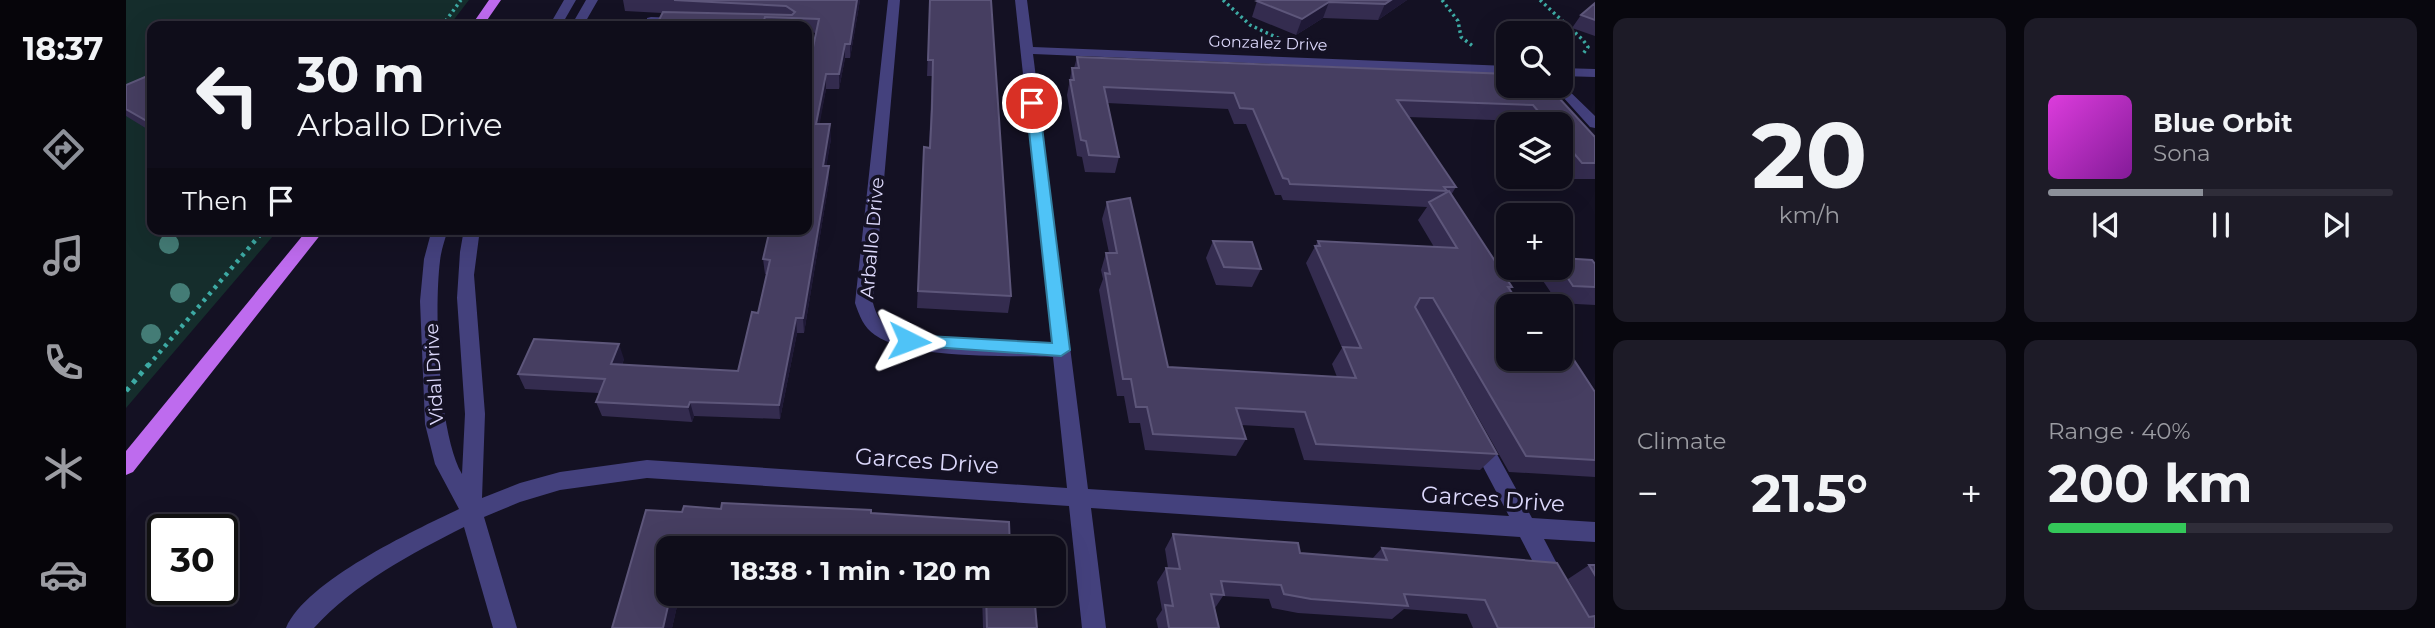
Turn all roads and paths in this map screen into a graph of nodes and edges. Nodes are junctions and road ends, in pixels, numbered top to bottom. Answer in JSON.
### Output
{"nodes":[{"id":1,"x":461,"y":0,"type":"edge"},
{"id":2,"x":495,"y":0,"type":"edge"},
{"id":3,"x":570,"y":0,"type":"edge"},
{"id":4,"x":592,"y":0,"type":"edge"},
{"id":5,"x":894,"y":0,"type":"edge"},
{"id":6,"x":1021,"y":0,"type":"edge"},
{"id":7,"x":1223,"y":0,"type":"edge"},
{"id":8,"x":1442,"y":0,"type":"edge"},
{"id":9,"x":1540,"y":0,"type":"edge"},
{"id":10,"x":651,"y":20,"type":"dead end"},
{"id":11,"x":446,"y":21,"type":"edge"},
{"id":12,"x":480,"y":21,"type":"edge"},
{"id":13,"x":558,"y":21,"type":"edge"},
{"id":14,"x":581,"y":21,"type":"edge"},
{"id":15,"x":672,"y":21,"type":"edge"},
{"id":16,"x":1286,"y":42,"type":"dead end"},
{"id":17,"x":1026,"y":50,"type":"junction"},
{"id":18,"x":1480,"y":50,"type":"dead end"},
{"id":19,"x":1416,"y":55,"type":"dead end"},
{"id":20,"x":1583,"y":55,"type":"dead end"},
{"id":21,"x":1441,"y":67,"type":"junction"},
{"id":22,"x":1496,"y":69,"type":"edge"},
{"id":23,"x":1573,"y":72,"type":"edge"},
{"id":24,"x":1595,"y":73,"type":"edge"},
{"id":25,"x":1570,"y":98,"type":"edge"},
{"id":26,"x":1595,"y":124,"type":"edge"},
{"id":27,"x":260,"y":235,"type":"edge"},
{"id":28,"x":312,"y":235,"type":"edge"},
{"id":29,"x":438,"y":235,"type":"edge"},
{"id":30,"x":471,"y":235,"type":"edge"},
{"id":31,"x":1061,"y":350,"type":"junction"},
{"id":32,"x":126,"y":391,"type":"edge"},
{"id":33,"x":1472,"y":429,"type":"edge"},
{"id":34,"x":126,"y":466,"type":"edge"},
{"id":35,"x":1079,"y":497,"type":"junction"},
{"id":36,"x":472,"y":513,"type":"junction"},
{"id":37,"x":1527,"y":527,"type":"junction"},
{"id":38,"x":1595,"y":532,"type":"edge"},
{"id":39,"x":1567,"y":604,"type":"edge"},
{"id":40,"x":298,"y":628,"type":"edge"},
{"id":41,"x":505,"y":628,"type":"edge"},
{"id":42,"x":1094,"y":628,"type":"edge"}],
"edges":[{"from":1,"to":11,"type":"path"},
{"from":2,"to":12,"type":"main road"},
{"from":3,"to":13,"type":"street"},
{"from":4,"to":14,"type":"street"},
{"from":5,"to":31,"type":"street","name":"Arballo Drive"},
{"from":6,"to":17,"type":"street"},
{"from":7,"to":16,"type":"path"},
{"from":8,"to":18,"type":"path"},
{"from":9,"to":20,"type":"path"},
{"from":10,"to":15,"type":"street"},
{"from":17,"to":21,"type":"street","name":"Gonzalez Drive"},
{"from":17,"to":31,"type":"street"},
{"from":19,"to":21,"type":"street"},
{"from":21,"to":22,"type":"street","name":"Gonzalez Drive"},
{"from":23,"to":24,"type":"street"},
{"from":25,"to":26,"type":"street"},
{"from":27,"to":32,"type":"path"},
{"from":28,"to":34,"type":"main road"},
{"from":29,"to":36,"type":"street","name":"Vidal Drive"},
{"from":30,"to":36,"type":"street","name":"Vidal Drive"},
{"from":31,"to":35,"type":"street"},
{"from":33,"to":37,"type":"street"},
{"from":35,"to":36,"type":"street","name":"Garces Drive"},
{"from":35,"to":37,"type":"street","name":"Garces Drive"},
{"from":35,"to":42,"type":"street"},
{"from":36,"to":40,"type":"street","name":"Garces Drive"},
{"from":36,"to":41,"type":"street","name":"Vidal Drive"},
{"from":37,"to":38,"type":"street","name":"Garces Drive"},
{"from":37,"to":39,"type":"street"}]}
